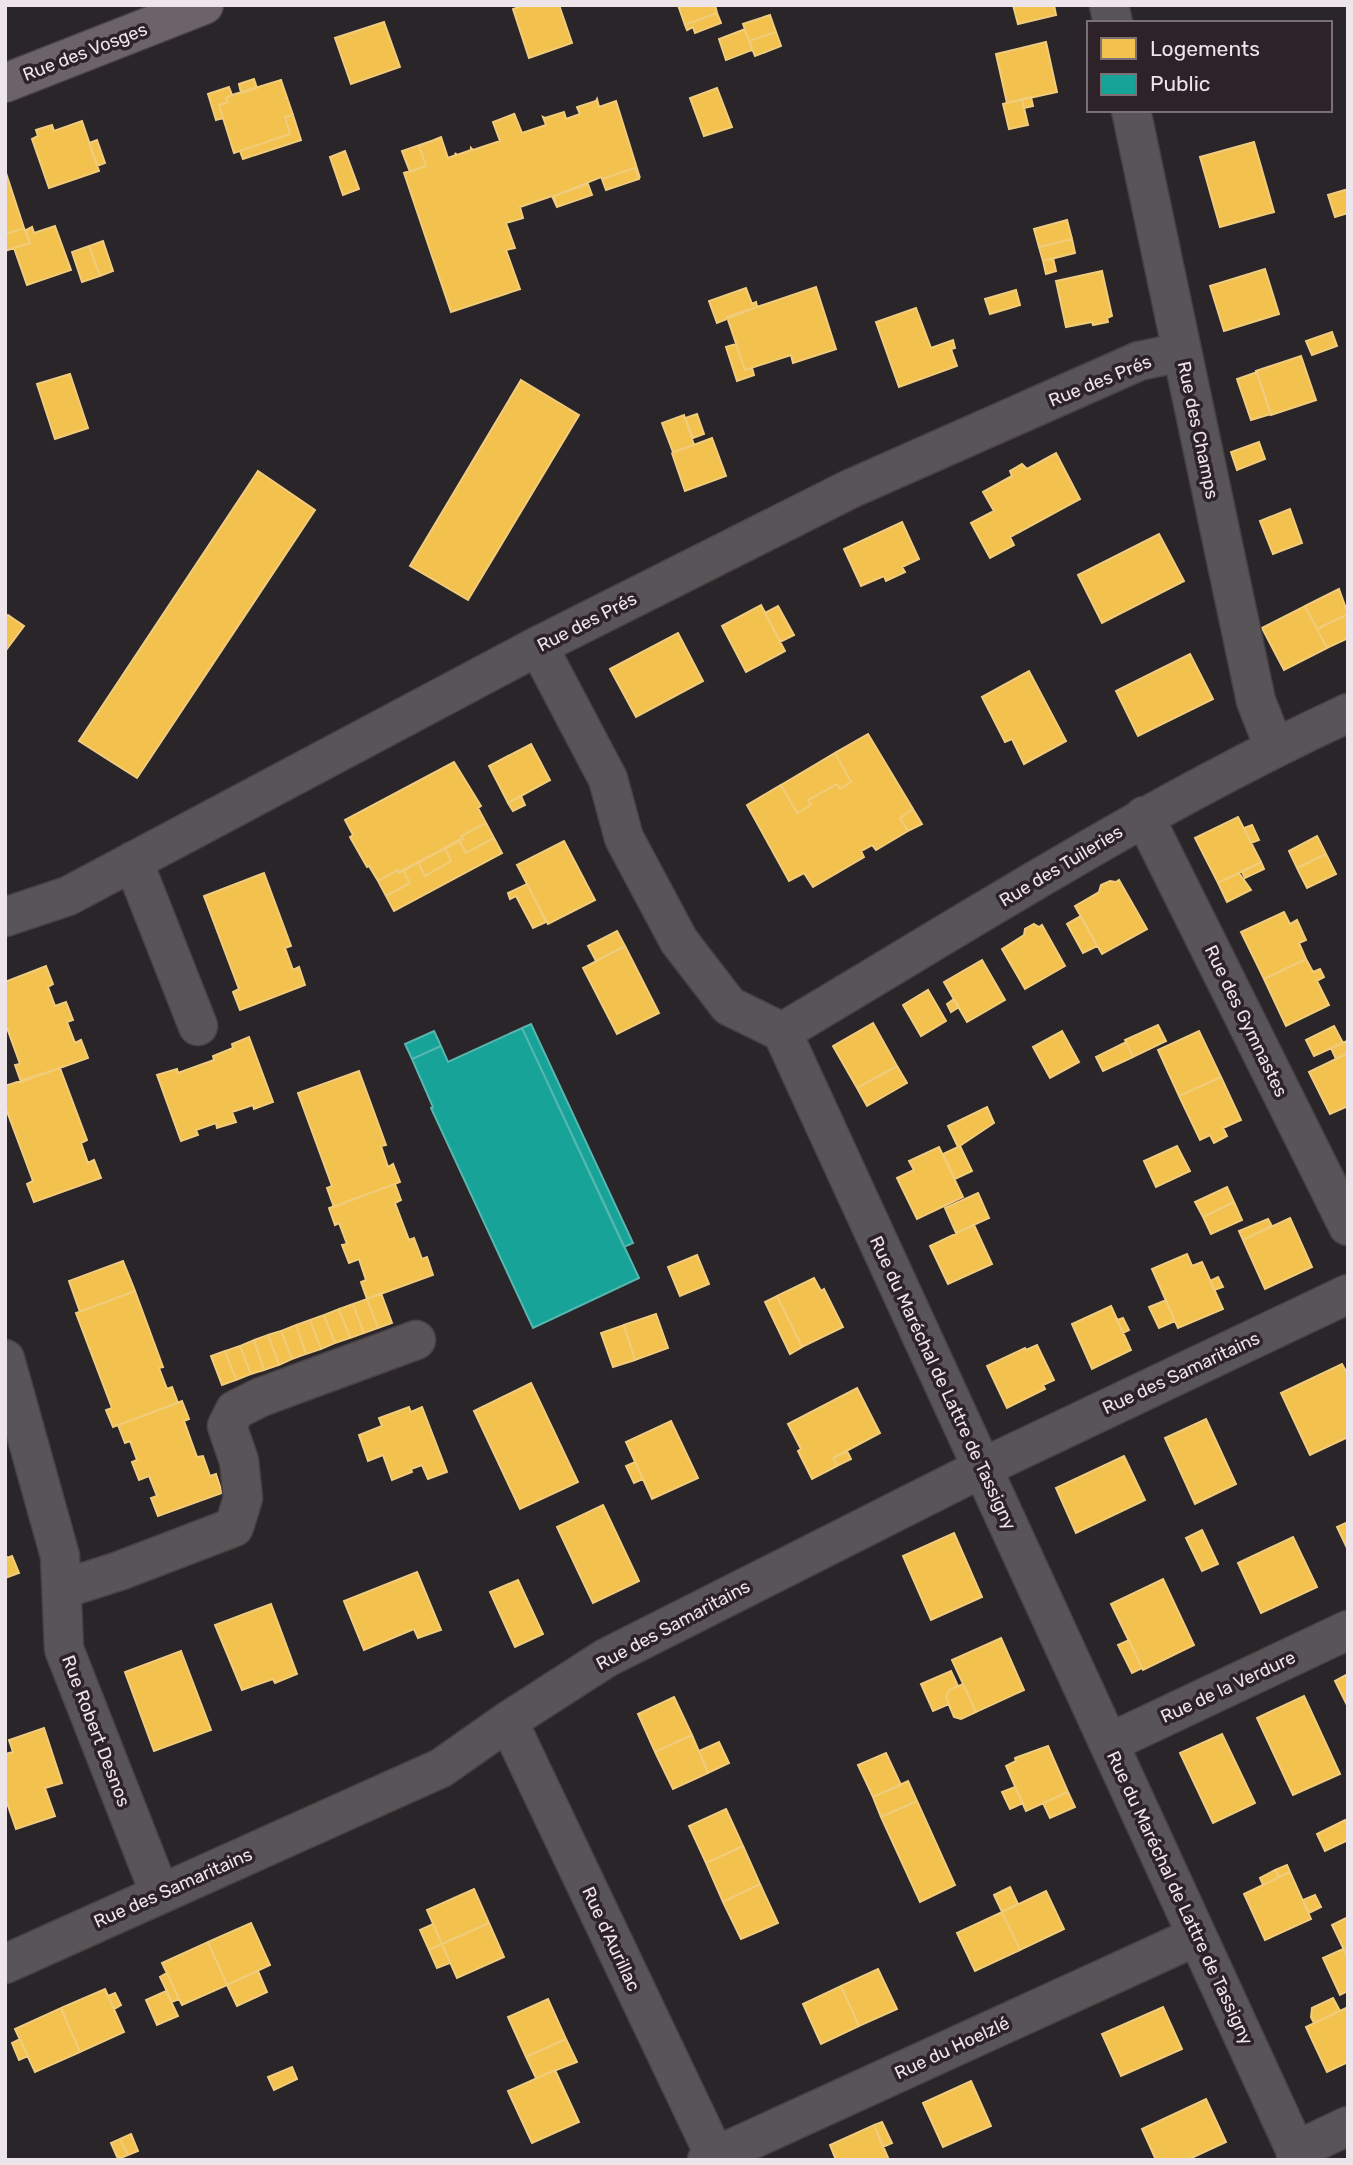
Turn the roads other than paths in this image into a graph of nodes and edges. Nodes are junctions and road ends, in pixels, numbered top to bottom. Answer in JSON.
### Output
{"nodes":[{"id":1,"x":204,"y":5,"type":"edge"},
{"id":2,"x":5,"y":83,"type":"edge"},
{"id":3,"x":1131,"y":112,"type":"edge"},
{"id":4,"x":1182,"y":352,"type":"junction"},
{"id":5,"x":538,"y":646,"type":"junction"},
{"id":6,"x":1348,"y":713,"type":"edge"},
{"id":7,"x":1274,"y":747,"type":"junction"},
{"id":8,"x":1144,"y":816,"type":"junction"},
{"id":9,"x":133,"y":861,"type":"junction"},
{"id":10,"x":5,"y":917,"type":"edge"},
{"id":11,"x":198,"y":1026,"type":"dead end"},
{"id":12,"x":782,"y":1032,"type":"junction"},
{"id":13,"x":1348,"y":1226,"type":"edge"},
{"id":14,"x":1348,"y":1294,"type":"edge"},
{"id":15,"x":416,"y":1340,"type":"dead end"},
{"id":16,"x":5,"y":1359,"type":"edge"},
{"id":17,"x":982,"y":1468,"type":"junction"},
{"id":18,"x":63,"y":1588,"type":"junction"},
{"id":19,"x":1348,"y":1630,"type":"edge"},
{"id":20,"x":508,"y":1721,"type":"junction"},
{"id":21,"x":1108,"y":1743,"type":"junction"},
{"id":22,"x":160,"y":1894,"type":"junction"},
{"id":23,"x":1197,"y":1936,"type":"junction"},
{"id":24,"x":5,"y":1964,"type":"edge"},
{"id":25,"x":1348,"y":2126,"type":"edge"},
{"id":26,"x":1298,"y":2155,"type":"edge"},
{"id":27,"x":711,"y":2158,"type":"edge"}],
"edges":[{"from":1,"to":2,"type":"main road","name":"Rue des Vosges"},
{"from":3,"to":4,"type":"street","name":"Rue des Champs"},
{"from":4,"to":5,"type":"street","name":"Rue des Prés"},
{"from":4,"to":7,"type":"street","name":"Rue des Champs"},
{"from":5,"to":9,"type":"street","name":"Rue des Prés"},
{"from":5,"to":12,"type":"street"},
{"from":6,"to":7,"type":"street","name":"Rue des Tuileries"},
{"from":7,"to":8,"type":"street","name":"Rue des Tuileries"},
{"from":8,"to":12,"type":"street","name":"Rue des Tuileries"},
{"from":8,"to":13,"type":"street","name":"Rue des Gymnastes"},
{"from":9,"to":10,"type":"street","name":"Rue des Prés"},
{"from":9,"to":11,"type":"street"},
{"from":12,"to":17,"type":"street","name":"Rue du Maréchal de Lattre de Tassigny"},
{"from":14,"to":17,"type":"street","name":"Rue des Samaritains"},
{"from":15,"to":18,"type":"street"},
{"from":16,"to":18,"type":"street","name":"Rue Robert Desnos"},
{"from":17,"to":20,"type":"street","name":"Rue des Samaritains"},
{"from":17,"to":21,"type":"street","name":"Rue du Maréchal de Lattre de Tassigny"},
{"from":18,"to":22,"type":"street","name":"Rue Robert Desnos"},
{"from":19,"to":21,"type":"street","name":"Rue de la Verdure"},
{"from":20,"to":22,"type":"street","name":"Rue des Samaritains"},
{"from":20,"to":27,"type":"street","name":"Rue d'Aurillac"},
{"from":21,"to":23,"type":"street","name":"Rue du Maréchal de Lattre de Tassigny"},
{"from":22,"to":24,"type":"street","name":"Rue des Samaritains"},
{"from":23,"to":26,"type":"street","name":"Rue du Maréchal de Lattre de Tassigny"},
{"from":23,"to":27,"type":"street","name":"Rue du Hoelzlé"},
{"from":25,"to":26,"type":"street"}]}
